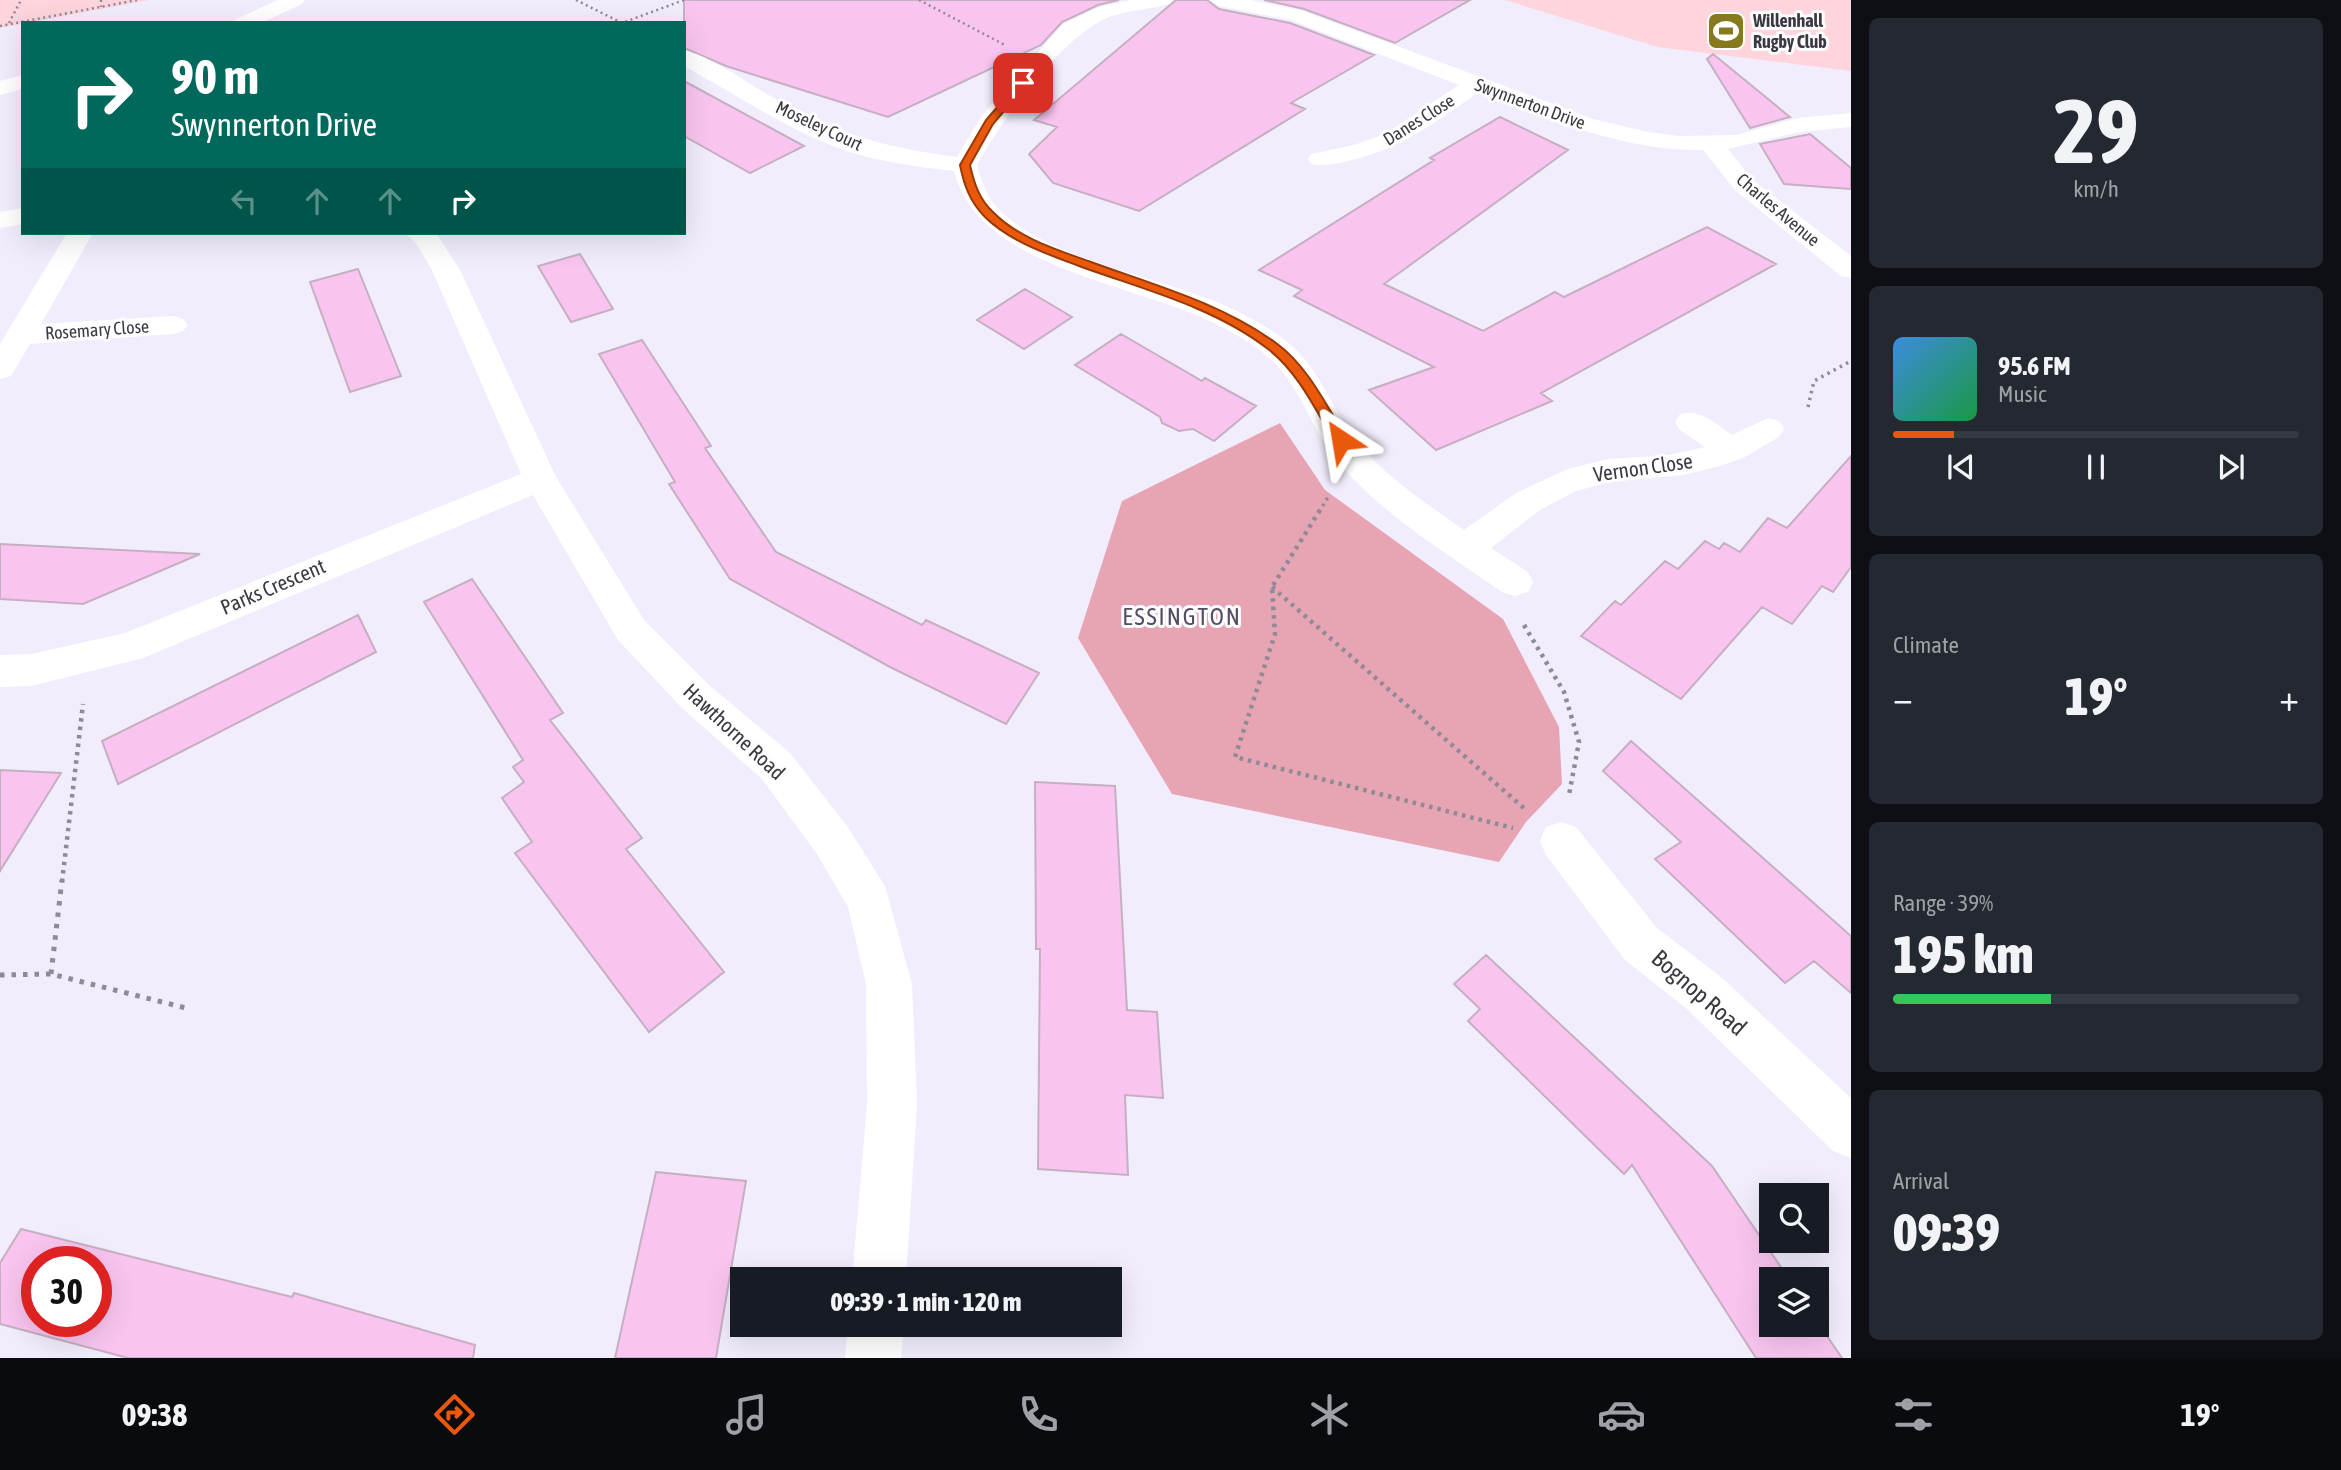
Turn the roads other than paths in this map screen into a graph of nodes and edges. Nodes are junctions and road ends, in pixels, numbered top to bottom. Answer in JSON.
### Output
{"nodes":[{"id":1,"x":295,"y":0,"type":"edge"},
{"id":2,"x":1163,"y":0,"type":"edge"},
{"id":3,"x":1219,"y":0,"type":"edge"},
{"id":4,"x":248,"y":21,"type":"edge"},
{"id":5,"x":686,"y":58,"type":"edge"},
{"id":6,"x":21,"y":83,"type":"edge"},
{"id":7,"x":1476,"y":84,"type":"junction"},
{"id":8,"x":0,"y":88,"type":"edge"},
{"id":9,"x":1851,"y":120,"type":"edge"},
{"id":10,"x":1711,"y":144,"type":"junction"},
{"id":11,"x":1360,"y":151,"type":"junction"},
{"id":12,"x":1320,"y":159,"type":"dead end"},
{"id":13,"x":965,"y":165,"type":"junction"},
{"id":14,"x":1383,"y":171,"type":"dead end"},
{"id":15,"x":21,"y":216,"type":"edge"},
{"id":16,"x":0,"y":220,"type":"edge"},
{"id":17,"x":79,"y":235,"type":"edge"},
{"id":18,"x":421,"y":235,"type":"edge"},
{"id":19,"x":1851,"y":270,"type":"edge"},
{"id":20,"x":173,"y":325,"type":"dead end"},
{"id":21,"x":20,"y":335,"type":"junction"},
{"id":22,"x":0,"y":369,"type":"edge"},
{"id":23,"x":1690,"y":422,"type":"dead end"},
{"id":24,"x":1768,"y":429,"type":"road end"},
{"id":25,"x":1732,"y":450,"type":"junction"},
{"id":26,"x":540,"y":479,"type":"junction"},
{"id":27,"x":1466,"y":549,"type":"junction"},
{"id":28,"x":1515,"y":582,"type":"road end"},
{"id":29,"x":0,"y":671,"type":"edge"},
{"id":30,"x":1561,"y":841,"type":"road end"},
{"id":31,"x":1851,"y":1133,"type":"edge"},
{"id":32,"x":880,"y":1267,"type":"edge"},
{"id":33,"x":875,"y":1337,"type":"edge"},
{"id":34,"x":873,"y":1358,"type":"edge"}],
"edges":[{"from":1,"to":4,"type":"street"},
{"from":2,"to":13,"type":"street"},
{"from":3,"to":7,"type":"street","name":"Swynnerton Drive"},
{"from":5,"to":13,"type":"street","name":"Moseley Court"},
{"from":6,"to":8,"type":"street"},
{"from":7,"to":10,"type":"street","name":"Swynnerton Drive"},
{"from":7,"to":11,"type":"street","name":"Danes Close"},
{"from":9,"to":10,"type":"street","name":"Swynnerton Drive"},
{"from":10,"to":19,"type":"street","name":"Charles Avenue"},
{"from":11,"to":12,"type":"street","name":"Danes Close"},
{"from":11,"to":14,"type":"street","name":"Danes Close"},
{"from":13,"to":27,"type":"street"},
{"from":15,"to":16,"type":"street"},
{"from":17,"to":21,"type":"street","name":"Rosemary Close"},
{"from":18,"to":26,"type":"street","name":"Hawthorne Road"},
{"from":20,"to":21,"type":"street","name":"Rosemary Close"},
{"from":21,"to":22,"type":"street","name":"Rosemary Close"},
{"from":23,"to":25,"type":"street","name":"Vernon Close"},
{"from":24,"to":25,"type":"street","name":"Vernon Close"},
{"from":25,"to":27,"type":"street","name":"Vernon Close"},
{"from":26,"to":29,"type":"street","name":"Parks Crescent"},
{"from":26,"to":32,"type":"street","name":"Hawthorne Road"},
{"from":27,"to":28,"type":"street"},
{"from":30,"to":31,"type":"street","name":"Bognop Road"},
{"from":33,"to":34,"type":"street"}]}
